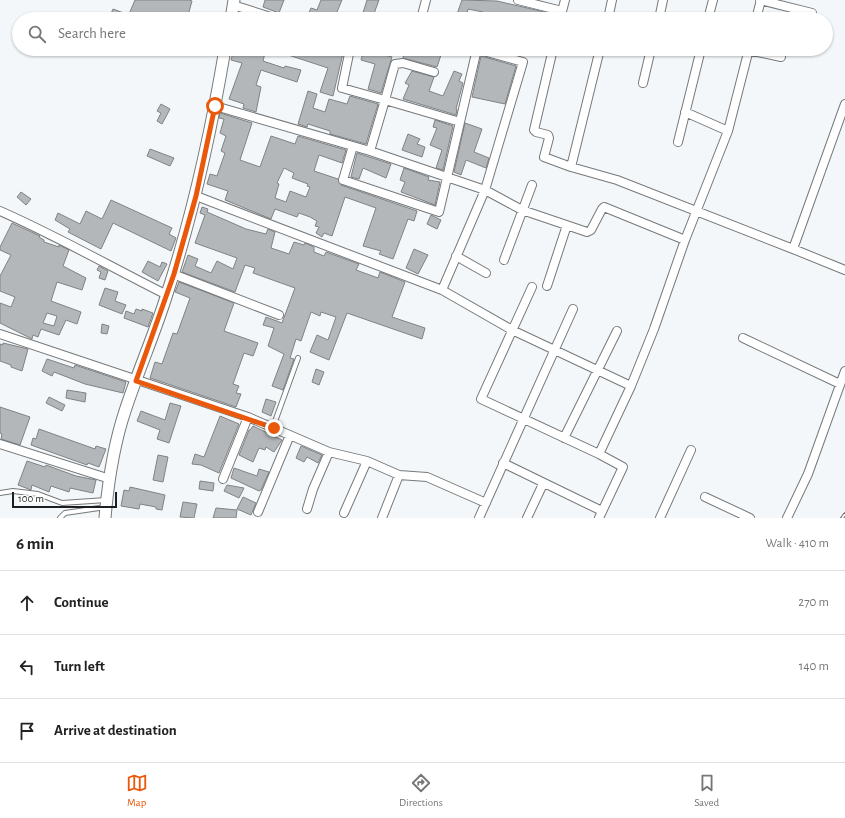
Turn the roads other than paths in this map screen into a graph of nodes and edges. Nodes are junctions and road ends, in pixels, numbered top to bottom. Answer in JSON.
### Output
{"nodes":[{"id":1,"x":426,"y":0,"type":"edge"},
{"id":2,"x":518,"y":0,"type":"edge"},
{"id":3,"x":565,"y":0,"type":"edge"},
{"id":4,"x":612,"y":0,"type":"edge"},
{"id":5,"x":664,"y":0,"type":"edge"},
{"id":6,"x":713,"y":0,"type":"edge"},
{"id":7,"x":761,"y":0,"type":"edge"},
{"id":8,"x":234,"y":2,"type":"edge"},
{"id":9,"x":232,"y":12,"type":"edge"},
{"id":10,"x":259,"y":12,"type":"edge"},
{"id":11,"x":423,"y":12,"type":"edge"},
{"id":12,"x":552,"y":12,"type":"edge"},
{"id":13,"x":562,"y":12,"type":"edge"},
{"id":14,"x":609,"y":12,"type":"edge"},
{"id":15,"x":661,"y":12,"type":"edge"},
{"id":16,"x":710,"y":12,"type":"edge"},
{"id":17,"x":758,"y":12,"type":"edge"},
{"id":18,"x":808,"y":12,"type":"edge"},
{"id":19,"x":224,"y":56,"type":"edge"},
{"id":20,"x":349,"y":56,"type":"edge"},
{"id":21,"x":475,"y":56,"type":"edge"},
{"id":22,"x":502,"y":56,"type":"edge"},
{"id":23,"x":550,"y":56,"type":"edge"},
{"id":24,"x":598,"y":56,"type":"edge"},
{"id":25,"x":649,"y":56,"type":"edge"},
{"id":26,"x":699,"y":56,"type":"edge"},
{"id":27,"x":747,"y":56,"type":"edge"},
{"id":28,"x":776,"y":56,"type":"edge"},
{"id":29,"x":781,"y":57,"type":"dead end"},
{"id":30,"x":434,"y":72,"type":"dead end"},
{"id":31,"x":643,"y":83,"type":"dead end"},
{"id":32,"x":385,"y":100,"type":"junction"},
{"id":33,"x":845,"y":104,"type":"edge"},
{"id":34,"x":215,"y":106,"type":"junction"},
{"id":35,"x":685,"y":112,"type":"junction"},
{"id":36,"x":460,"y":122,"type":"junction"},
{"id":37,"x":728,"y":131,"type":"junction"},
{"id":38,"x":678,"y":142,"type":"dead end"},
{"id":39,"x":353,"y":146,"type":"junction"},
{"id":40,"x":370,"y":151,"type":"junction"},
{"id":41,"x":571,"y":167,"type":"junction"},
{"id":42,"x":447,"y":179,"type":"junction"},
{"id":43,"x":532,"y":185,"type":"dead end"},
{"id":44,"x":485,"y":190,"type":"junction"},
{"id":45,"x":196,"y":196,"type":"junction"},
{"id":46,"x":522,"y":210,"type":"junction"},
{"id":47,"x":0,"y":211,"type":"edge"},
{"id":48,"x":696,"y":211,"type":"junction"},
{"id":49,"x":567,"y":225,"type":"junction"},
{"id":50,"x":685,"y":240,"type":"junction"},
{"id":51,"x":793,"y":249,"type":"junction"},
{"id":52,"x":456,"y":256,"type":"junction"},
{"id":53,"x":504,"y":260,"type":"dead end"},
{"id":54,"x":845,"y":270,"type":"edge"},
{"id":55,"x":486,"y":273,"type":"dead end"},
{"id":56,"x":174,"y":274,"type":"junction"},
{"id":57,"x":547,"y":286,"type":"dead end"},
{"id":58,"x":532,"y":287,"type":"dead end"},
{"id":59,"x":442,"y":290,"type":"junction"},
{"id":60,"x":167,"y":294,"type":"junction"},
{"id":61,"x":573,"y":309,"type":"dead end"},
{"id":62,"x":278,"y":315,"type":"dead end"},
{"id":63,"x":512,"y":330,"type":"junction"},
{"id":64,"x":617,"y":331,"type":"dead end"},
{"id":65,"x":0,"y":334,"type":"edge"},
{"id":66,"x":743,"y":338,"type":"dead end"},
{"id":67,"x":553,"y":350,"type":"junction"},
{"id":68,"x":298,"y":358,"type":"dead end"},
{"id":69,"x":598,"y":371,"type":"junction"},
{"id":70,"x":845,"y":371,"type":"edge"},
{"id":71,"x":136,"y":381,"type":"junction"},
{"id":72,"x":840,"y":384,"type":"junction"},
{"id":73,"x":631,"y":386,"type":"junction"},
{"id":74,"x":248,"y":418,"type":"junction"},
{"id":75,"x":524,"y":419,"type":"junction"},
{"id":76,"x":274,"y":428,"type":"junction"},
{"id":77,"x":290,"y":435,"type":"junction"},
{"id":78,"x":564,"y":438,"type":"junction"},
{"id":79,"x":0,"y":444,"type":"edge"},
{"id":80,"x":691,"y":450,"type":"dead end"},
{"id":81,"x":329,"y":452,"type":"junction"},
{"id":82,"x":599,"y":454,"type":"junction"},
{"id":83,"x":367,"y":462,"type":"junction"},
{"id":84,"x":503,"y":463,"type":"junction"},
{"id":85,"x":399,"y":476,"type":"junction"},
{"id":86,"x":110,"y":479,"type":"junction"},
{"id":87,"x":223,"y":479,"type":"dead end"},
{"id":88,"x":543,"y":484,"type":"junction"},
{"id":89,"x":0,"y":493,"type":"edge"},
{"id":90,"x":705,"y":497,"type":"dead end"},
{"id":91,"x":486,"y":503,"type":"junction"},
{"id":92,"x":106,"y":508,"type":"edge"},
{"id":93,"x":307,"y":509,"type":"dead end"},
{"id":94,"x":258,"y":512,"type":"dead end"},
{"id":95,"x":344,"y":513,"type":"dead end"},
{"id":96,"x":601,"y":515,"type":"edge"},
{"id":97,"x":60,"y":518,"type":"edge"},
{"id":98,"x":382,"y":518,"type":"edge"},
{"id":99,"x":479,"y":518,"type":"edge"},
{"id":100,"x":527,"y":518,"type":"edge"},
{"id":101,"x":660,"y":518,"type":"edge"},
{"id":102,"x":750,"y":518,"type":"edge"},
{"id":103,"x":787,"y":518,"type":"edge"}],
"edges":[{"from":1,"to":11,"type":"street"},
{"from":2,"to":12,"type":"street"},
{"from":3,"to":13,"type":"street"},
{"from":4,"to":14,"type":"street"},
{"from":5,"to":15,"type":"street"},
{"from":6,"to":16,"type":"street"},
{"from":7,"to":17,"type":"street"},
{"from":7,"to":18,"type":"street"},
{"from":8,"to":9,"type":"street"},
{"from":8,"to":10,"type":"street"},
{"from":19,"to":34,"type":"street"},
{"from":20,"to":32,"type":"street"},
{"from":21,"to":36,"type":"street"},
{"from":22,"to":44,"type":"street"},
{"from":23,"to":41,"type":"street"},
{"from":24,"to":41,"type":"street"},
{"from":25,"to":31,"type":"street"},
{"from":26,"to":35,"type":"street"},
{"from":27,"to":37,"type":"street"},
{"from":28,"to":29,"type":"street"},
{"from":30,"to":32,"type":"street"},
{"from":32,"to":36,"type":"street"},
{"from":32,"to":40,"type":"street"},
{"from":33,"to":51,"type":"street"},
{"from":34,"to":39,"type":"street"},
{"from":34,"to":45,"type":"street"},
{"from":35,"to":37,"type":"street"},
{"from":35,"to":38,"type":"street"},
{"from":36,"to":42,"type":"street"},
{"from":37,"to":48,"type":"street"},
{"from":39,"to":40,"type":"street"},
{"from":39,"to":42,"type":"street"},
{"from":40,"to":42,"type":"street"},
{"from":41,"to":48,"type":"street"},
{"from":42,"to":44,"type":"street"},
{"from":43,"to":46,"type":"street"},
{"from":44,"to":46,"type":"street"},
{"from":44,"to":52,"type":"street"},
{"from":45,"to":56,"type":"street"},
{"from":45,"to":59,"type":"street"},
{"from":46,"to":49,"type":"street"},
{"from":46,"to":53,"type":"street"},
{"from":47,"to":60,"type":"street"},
{"from":48,"to":50,"type":"street"},
{"from":48,"to":51,"type":"street"},
{"from":49,"to":50,"type":"street"},
{"from":49,"to":57,"type":"street"},
{"from":50,"to":73,"type":"street"},
{"from":51,"to":54,"type":"street"},
{"from":52,"to":55,"type":"street"},
{"from":52,"to":59,"type":"street"},
{"from":56,"to":60,"type":"street"},
{"from":56,"to":62,"type":"street"},
{"from":58,"to":63,"type":"street"},
{"from":59,"to":63,"type":"street"},
{"from":60,"to":71,"type":"street"},
{"from":61,"to":67,"type":"street"},
{"from":63,"to":67,"type":"street"},
{"from":63,"to":75,"type":"street"},
{"from":64,"to":69,"type":"street"},
{"from":65,"to":71,"type":"street"},
{"from":66,"to":72,"type":"street"},
{"from":67,"to":69,"type":"street"},
{"from":67,"to":75,"type":"street"},
{"from":68,"to":76,"type":"lane"},
{"from":69,"to":73,"type":"street"},
{"from":69,"to":78,"type":"street"},
{"from":70,"to":72,"type":"street"},
{"from":71,"to":74,"type":"street"},
{"from":71,"to":86,"type":"street"},
{"from":72,"to":103,"type":"street"},
{"from":73,"to":82,"type":"street"},
{"from":74,"to":76,"type":"street"},
{"from":74,"to":87,"type":"street"},
{"from":75,"to":78,"type":"street"},
{"from":75,"to":84,"type":"street"},
{"from":76,"to":77,"type":"street"},
{"from":77,"to":81,"type":"street"},
{"from":77,"to":94,"type":"street"},
{"from":78,"to":82,"type":"street"},
{"from":79,"to":86,"type":"street"},
{"from":80,"to":101,"type":"street"},
{"from":81,"to":83,"type":"street"},
{"from":81,"to":93,"type":"street"},
{"from":82,"to":96,"type":"street"},
{"from":83,"to":85,"type":"street"},
{"from":83,"to":95,"type":"street"},
{"from":84,"to":88,"type":"street"},
{"from":84,"to":91,"type":"street"},
{"from":85,"to":91,"type":"street"},
{"from":85,"to":98,"type":"street"},
{"from":86,"to":92,"type":"street"},
{"from":88,"to":96,"type":"street"},
{"from":88,"to":100,"type":"street"},
{"from":89,"to":92,"type":"lane"},
{"from":90,"to":102,"type":"street"},
{"from":91,"to":99,"type":"street"},
{"from":92,"to":97,"type":"lane"}]}
